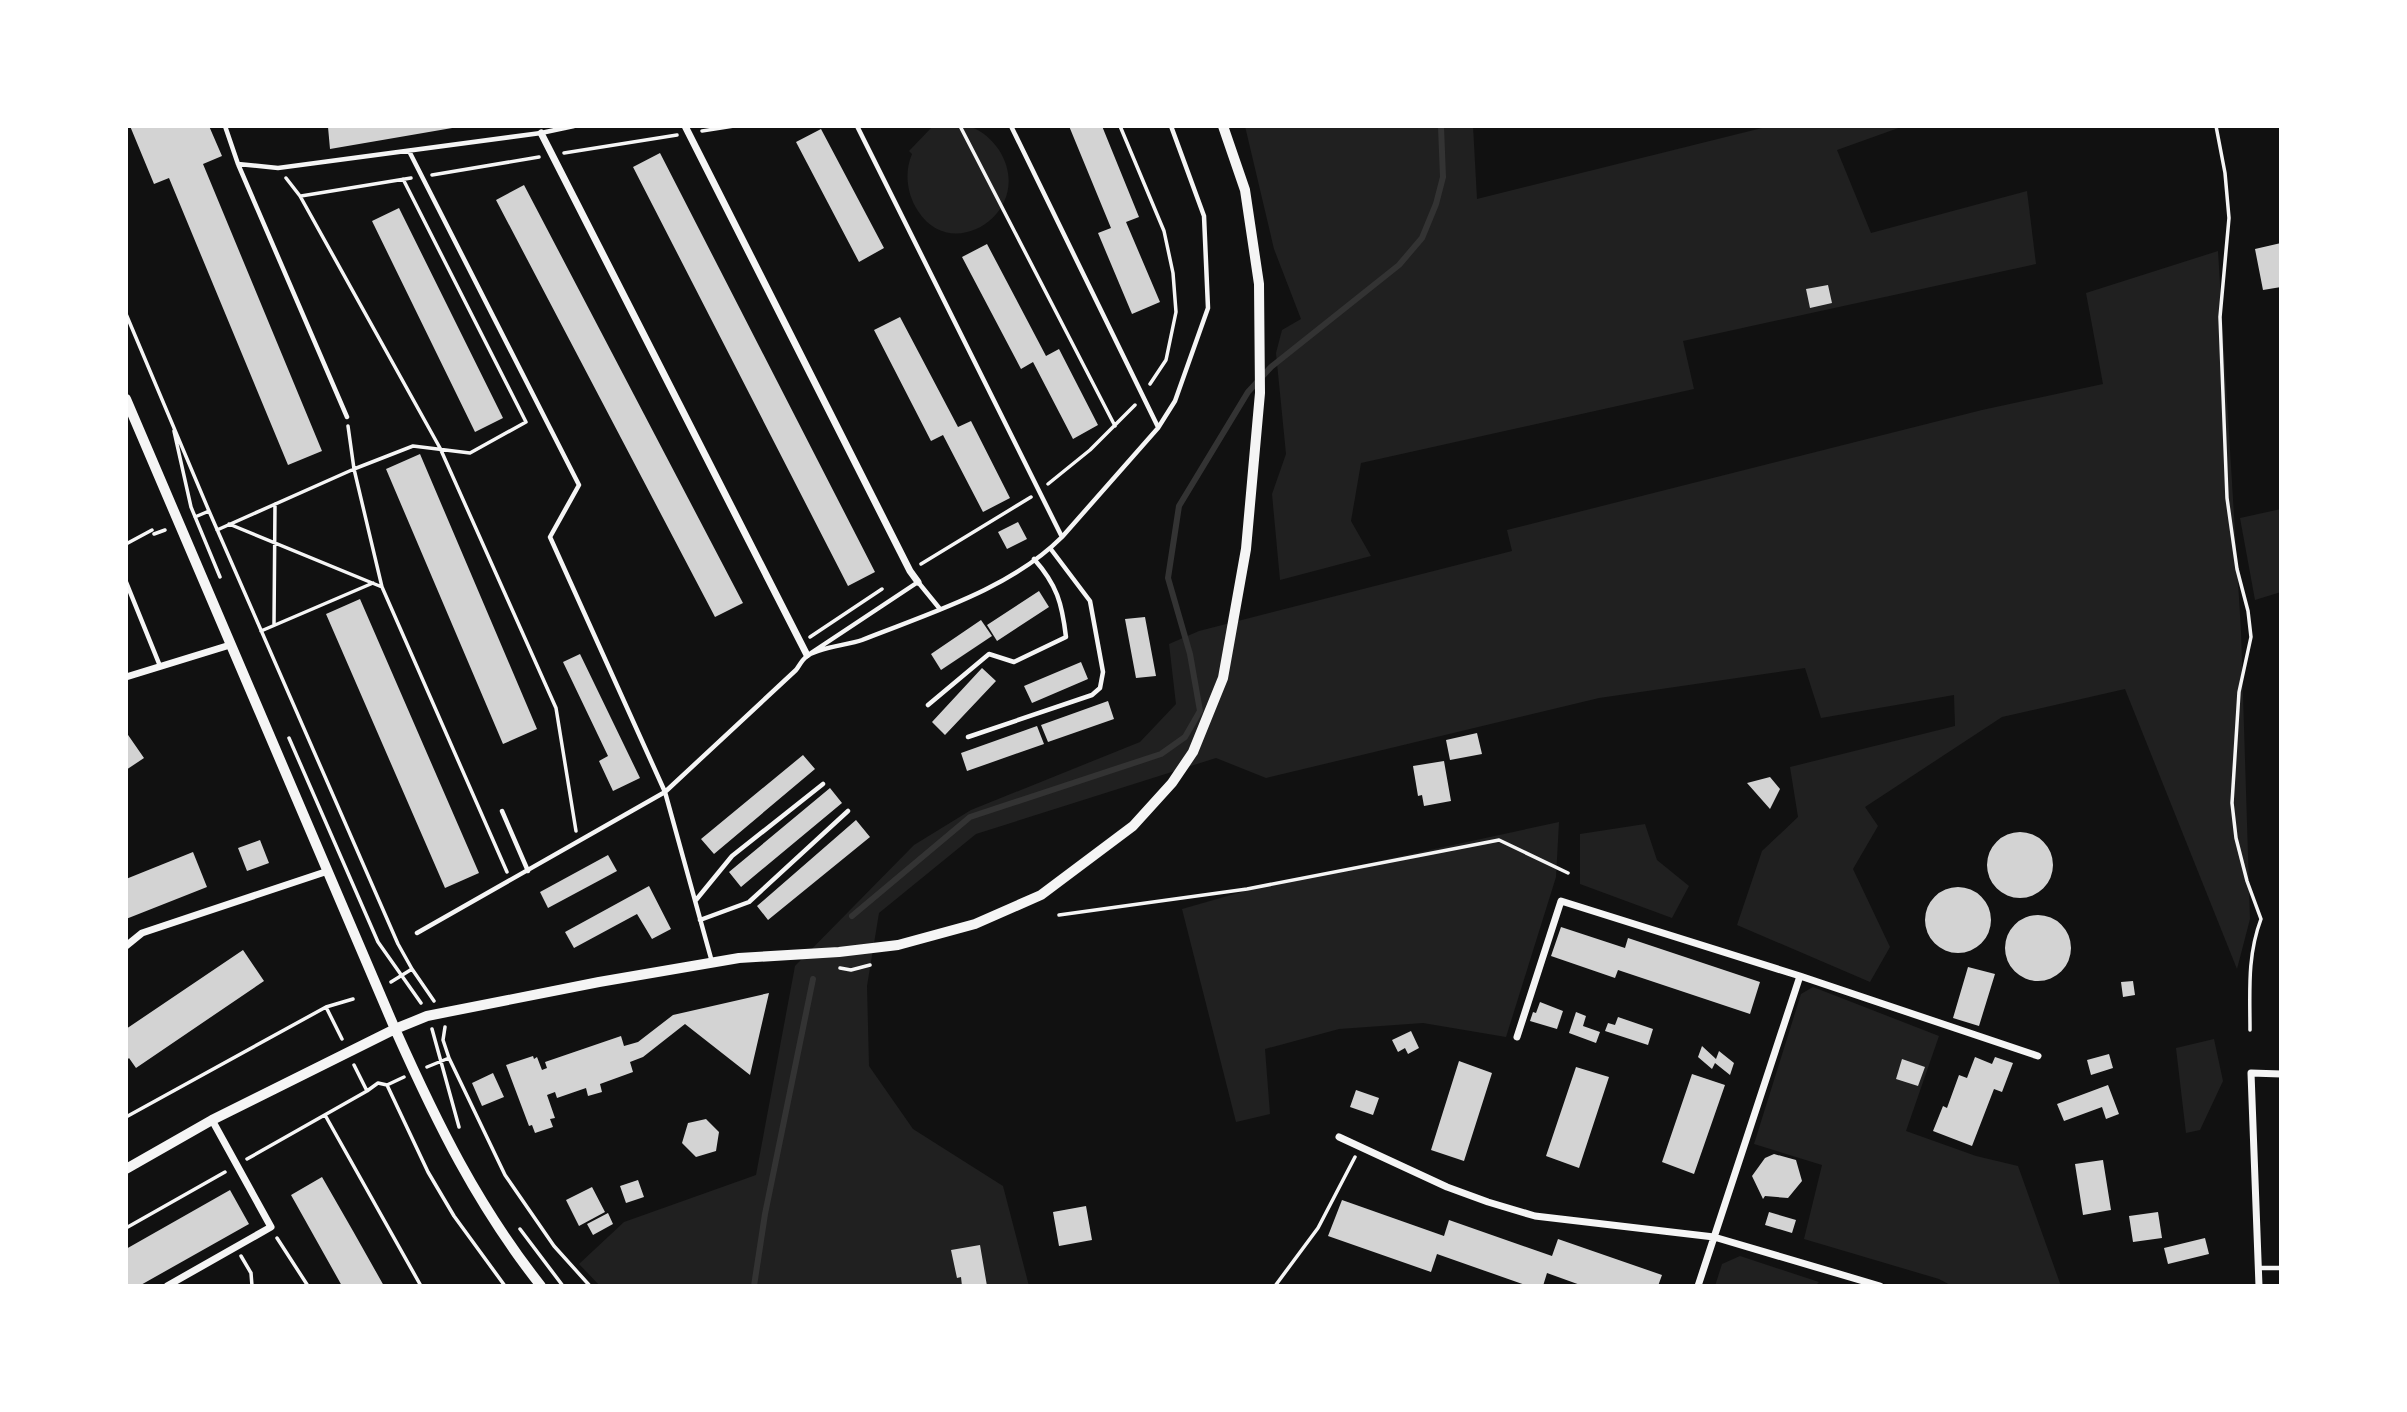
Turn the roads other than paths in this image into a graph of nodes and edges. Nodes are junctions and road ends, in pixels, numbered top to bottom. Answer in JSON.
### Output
{"nodes":[{"id":1,"x":225,"y":126,"type":"edge"},
{"id":2,"x":574,"y":126,"type":"edge"},
{"id":3,"x":857,"y":126,"type":"edge"},
{"id":4,"x":1011,"y":126,"type":"edge"},
{"id":5,"x":1171,"y":126,"type":"edge"},
{"id":6,"x":1223,"y":126,"type":"edge"},
{"id":7,"x":687,"y":130,"type":"edge"},
{"id":8,"x":541,"y":133,"type":"junction"},
{"id":9,"x":409,"y":150,"type":"junction"},
{"id":10,"x":238,"y":164,"type":"junction"},
{"id":11,"x":126,"y":399,"type":"edge"},
{"id":12,"x":346,"y":417,"type":"road end"},
{"id":13,"x":1158,"y":428,"type":"junction"},
{"id":14,"x":1062,"y":537,"type":"junction"},
{"id":15,"x":1049,"y":548,"type":"junction"},
{"id":16,"x":1034,"y":559,"type":"junction"},
{"id":17,"x":126,"y":582,"type":"edge"},
{"id":18,"x":918,"y":583,"type":"junction"},
{"id":19,"x":940,"y":609,"type":"junction"},
{"id":20,"x":230,"y":645,"type":"junction"},
{"id":21,"x":807,"y":655,"type":"junction"},
{"id":22,"x":160,"y":667,"type":"junction"},
{"id":23,"x":126,"y":677,"type":"edge"},
{"id":24,"x":928,"y":705,"type":"dead end"},
{"id":25,"x":968,"y":737,"type":"dead end"},
{"id":26,"x":823,"y":784,"type":"dead end"},
{"id":27,"x":665,"y":792,"type":"junction"},
{"id":28,"x":502,"y":811,"type":"dead end"},
{"id":29,"x":848,"y":811,"type":"dead end"},
{"id":30,"x":328,"y":871,"type":"junction"},
{"id":31,"x":528,"y":871,"type":"junction"},
{"id":32,"x":696,"y":901,"type":"junction"},
{"id":33,"x":700,"y":920,"type":"junction"},
{"id":34,"x":417,"y":933,"type":"dead end"},
{"id":35,"x":126,"y":947,"type":"edge"},
{"id":36,"x":712,"y":963,"type":"junction"},
{"id":37,"x":1800,"y":976,"type":"junction"},
{"id":38,"x":395,"y":1029,"type":"junction"},
{"id":39,"x":1517,"y":1037,"type":"dead end"},
{"id":40,"x":2038,"y":1056,"type":"dead end"},
{"id":41,"x":2281,"y":1074,"type":"edge"},
{"id":42,"x":212,"y":1121,"type":"junction"},
{"id":43,"x":1339,"y":1137,"type":"dead end"},
{"id":44,"x":126,"y":1169,"type":"edge"},
{"id":45,"x":1714,"y":1237,"type":"junction"},
{"id":46,"x":2258,"y":1268,"type":"junction"},
{"id":47,"x":2281,"y":1268,"type":"edge"},
{"id":48,"x":167,"y":1286,"type":"edge"},
{"id":49,"x":541,"y":1286,"type":"edge"},
{"id":50,"x":1698,"y":1286,"type":"edge"},
{"id":51,"x":1880,"y":1286,"type":"edge"},
{"id":52,"x":2259,"y":1286,"type":"edge"}],
"edges":[{"from":1,"to":10,"type":"lane"},
{"from":2,"to":8,"type":"lane"},
{"from":3,"to":14,"type":"lane"},
{"from":4,"to":13,"type":"lane"},
{"from":5,"to":13,"type":"lane"},
{"from":6,"to":36,"type":"street"},
{"from":7,"to":18,"type":"street"},
{"from":8,"to":9,"type":"lane"},
{"from":8,"to":21,"type":"street"},
{"from":9,"to":10,"type":"lane"},
{"from":9,"to":27,"type":"lane"},
{"from":10,"to":12,"type":"lane"},
{"from":11,"to":20,"type":"street"},
{"from":13,"to":14,"type":"lane"},
{"from":14,"to":15,"type":"lane"},
{"from":15,"to":16,"type":"lane"},
{"from":15,"to":25,"type":"lane"},
{"from":16,"to":19,"type":"lane"},
{"from":16,"to":24,"type":"lane"},
{"from":17,"to":22,"type":"lane"},
{"from":18,"to":19,"type":"lane"},
{"from":18,"to":21,"type":"lane"},
{"from":19,"to":21,"type":"lane"},
{"from":20,"to":22,"type":"street"},
{"from":20,"to":30,"type":"street"},
{"from":21,"to":27,"type":"lane"},
{"from":22,"to":23,"type":"street"},
{"from":26,"to":32,"type":"lane"},
{"from":27,"to":31,"type":"lane"},
{"from":27,"to":32,"type":"lane"},
{"from":28,"to":31,"type":"lane"},
{"from":29,"to":33,"type":"lane"},
{"from":30,"to":35,"type":"street"},
{"from":30,"to":38,"type":"street"},
{"from":31,"to":34,"type":"lane"},
{"from":32,"to":33,"type":"lane"},
{"from":33,"to":36,"type":"lane"},
{"from":36,"to":38,"type":"street"},
{"from":37,"to":39,"type":"street"},
{"from":37,"to":40,"type":"street"},
{"from":37,"to":45,"type":"street"},
{"from":38,"to":42,"type":"street"},
{"from":38,"to":49,"type":"street"},
{"from":41,"to":46,"type":"street"},
{"from":42,"to":44,"type":"street"},
{"from":42,"to":48,"type":"street"},
{"from":43,"to":45,"type":"street"},
{"from":45,"to":50,"type":"street"},
{"from":45,"to":51,"type":"street"},
{"from":46,"to":47,"type":"lane"},
{"from":46,"to":52,"type":"street"}]}
